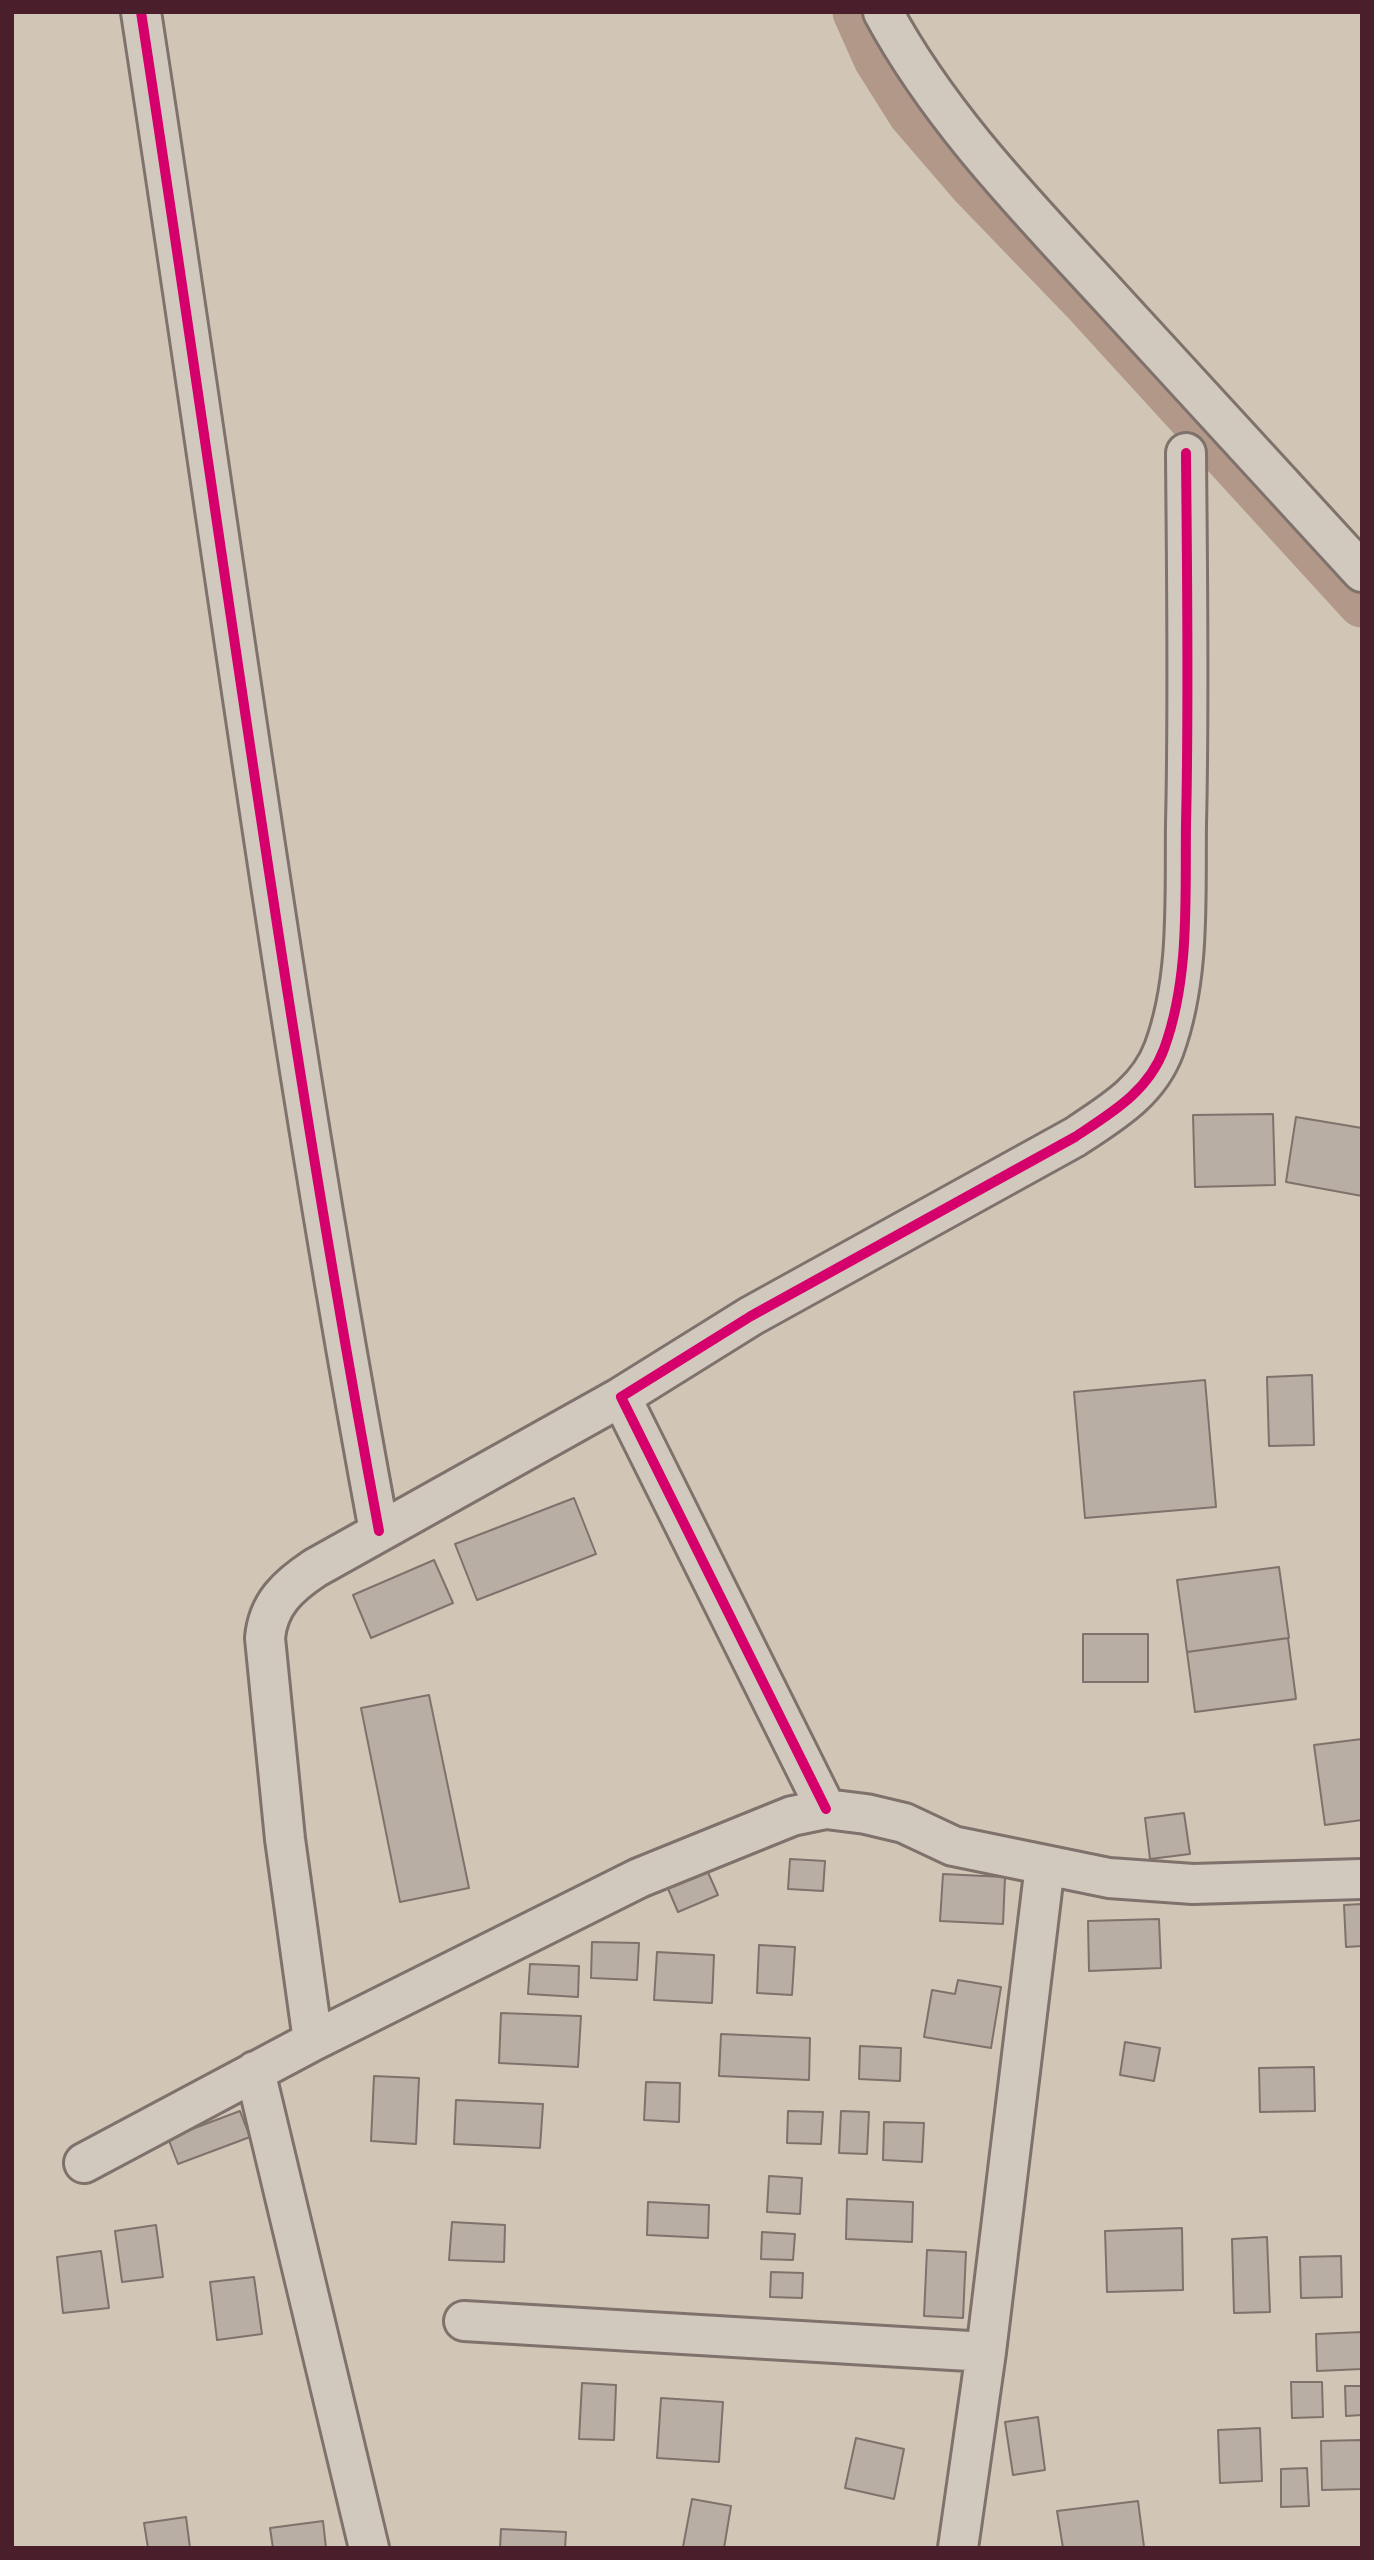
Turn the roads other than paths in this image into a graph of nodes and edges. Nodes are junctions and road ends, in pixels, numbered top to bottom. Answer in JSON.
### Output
{"nodes":[{"id":1,"x":141,"y":12,"type":"edge"},
{"id":2,"x":883,"y":12,"type":"edge"},
{"id":3,"x":1186,"y":453,"type":"dead end"},
{"id":4,"x":1362,"y":572,"type":"edge"},
{"id":5,"x":621,"y":1396,"type":"junction"},
{"id":6,"x":379,"y":1531,"type":"junction"},
{"id":7,"x":826,"y":1809,"type":"junction"},
{"id":8,"x":1045,"y":1865,"type":"junction"},
{"id":9,"x":1362,"y":1879,"type":"edge"},
{"id":10,"x":313,"y":2041,"type":"junction"},
{"id":11,"x":255,"y":2071,"type":"junction"},
{"id":12,"x":84,"y":2163,"type":"dead end"},
{"id":13,"x":464,"y":2320,"type":"dead end"},
{"id":14,"x":986,"y":2352,"type":"junction"},
{"id":15,"x":369,"y":2548,"type":"edge"},
{"id":16,"x":958,"y":2548,"type":"edge"}],
"edges":[{"from":1,"to":6,"type":"street"},
{"from":2,"to":4,"type":"street"},
{"from":3,"to":5,"type":"street"},
{"from":5,"to":6,"type":"street"},
{"from":5,"to":7,"type":"street"},
{"from":6,"to":10,"type":"street"},
{"from":7,"to":8,"type":"street"},
{"from":7,"to":10,"type":"street"},
{"from":8,"to":9,"type":"street"},
{"from":8,"to":14,"type":"street"},
{"from":10,"to":11,"type":"street"},
{"from":11,"to":12,"type":"street"},
{"from":11,"to":15,"type":"street"},
{"from":13,"to":14,"type":"street"},
{"from":14,"to":16,"type":"street"}]}
